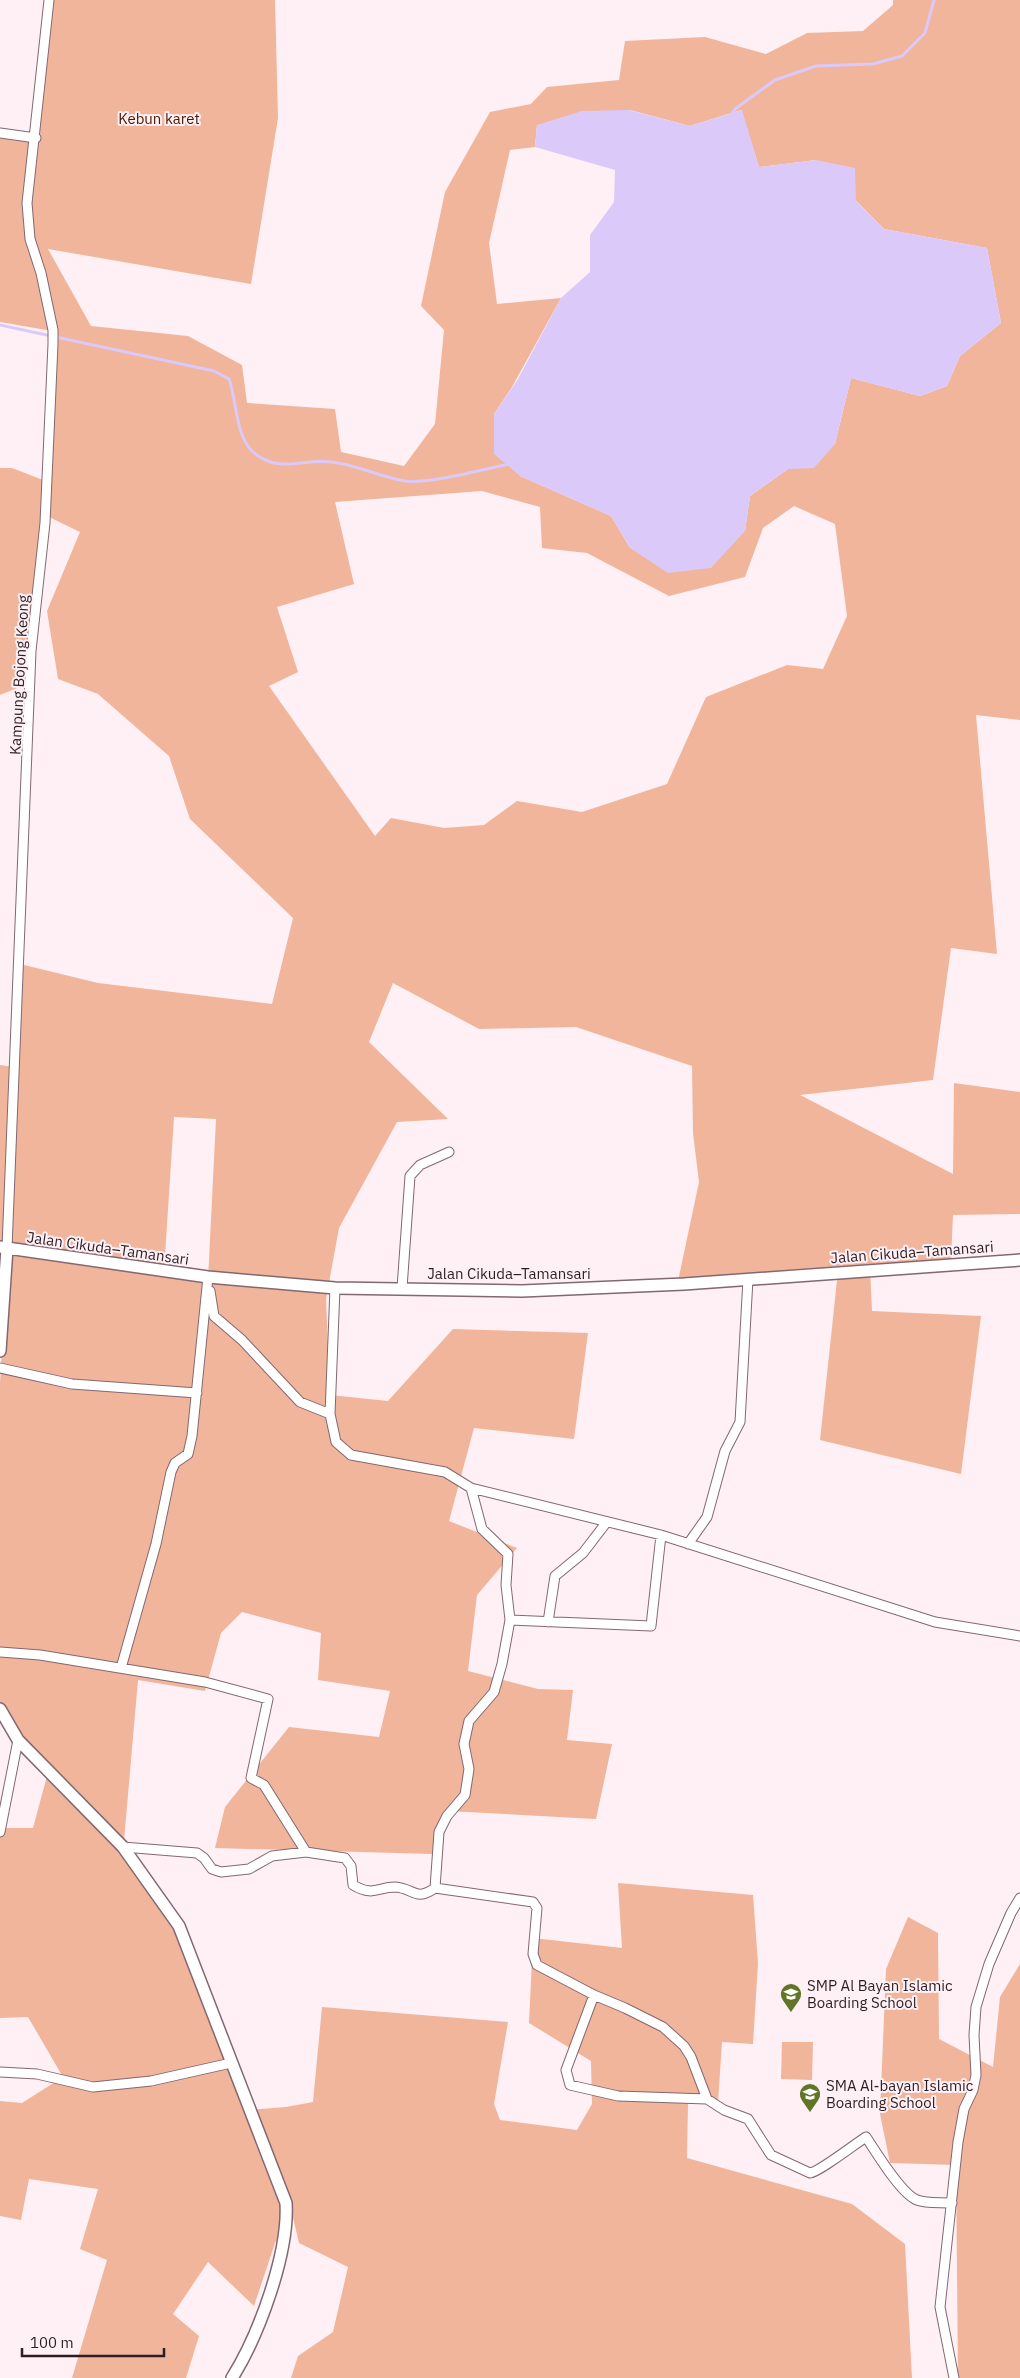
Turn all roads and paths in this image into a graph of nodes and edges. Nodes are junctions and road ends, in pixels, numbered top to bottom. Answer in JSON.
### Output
{"nodes":[{"id":1,"x":50,"y":0,"type":"edge"},
{"id":2,"x":0,"y":133,"type":"edge"},
{"id":3,"x":36,"y":138,"type":"junction"},
{"id":4,"x":450,"y":1152,"type":"dead end"},
{"id":5,"x":4,"y":1248,"type":"edge"},
{"id":6,"x":1020,"y":1260,"type":"edge"},
{"id":7,"x":208,"y":1277,"type":"junction"},
{"id":8,"x":748,"y":1279,"type":"junction"},
{"id":9,"x":335,"y":1288,"type":"junction"},
{"id":10,"x":402,"y":1288,"type":"junction"},
{"id":11,"x":0,"y":1351,"type":"edge"},
{"id":12,"x":0,"y":1368,"type":"edge"},
{"id":13,"x":197,"y":1393,"type":"junction"},
{"id":14,"x":330,"y":1414,"type":"junction"},
{"id":15,"x":471,"y":1488,"type":"junction"},
{"id":16,"x":606,"y":1523,"type":"junction"},
{"id":17,"x":661,"y":1535,"type":"junction"},
{"id":18,"x":688,"y":1544,"type":"junction"},
{"id":19,"x":510,"y":1620,"type":"junction"},
{"id":20,"x":548,"y":1622,"type":"junction"},
{"id":21,"x":1020,"y":1636,"type":"edge"},
{"id":22,"x":0,"y":1652,"type":"edge"},
{"id":23,"x":121,"y":1668,"type":"junction"},
{"id":24,"x":2,"y":1716,"type":"edge"},
{"id":25,"x":18,"y":1740,"type":"junction"},
{"id":26,"x":2,"y":1812,"type":"edge"},
{"id":27,"x":0,"y":1832,"type":"edge"},
{"id":28,"x":123,"y":1847,"type":"junction"},
{"id":29,"x":306,"y":1852,"type":"junction"},
{"id":30,"x":435,"y":1888,"type":"junction"},
{"id":31,"x":1020,"y":1898,"type":"edge"},
{"id":32,"x":594,"y":1996,"type":"junction"},
{"id":33,"x":231,"y":2063,"type":"junction"},
{"id":34,"x":0,"y":2072,"type":"edge"},
{"id":35,"x":708,"y":2100,"type":"junction"},
{"id":36,"x":952,"y":2203,"type":"junction"},
{"id":37,"x":232,"y":2378,"type":"edge"},
{"id":38,"x":954,"y":2378,"type":"edge"}],
"edges":[{"from":1,"to":3,"type":"street","name":"Kampung Bojong Keong"},
{"from":2,"to":3,"type":"street"},
{"from":3,"to":5,"type":"street","name":"Kampung Bojong Keong"},
{"from":4,"to":10,"type":"street"},
{"from":5,"to":7,"type":"street","name":"Jalan Cikuda–Tamansari"},
{"from":5,"to":11,"type":"street"},
{"from":6,"to":8,"type":"street","name":"Jalan Cikuda–Tamansari"},
{"from":7,"to":9,"type":"street","name":"Jalan Cikuda–Tamansari"},
{"from":7,"to":13,"type":"street"},
{"from":7,"to":14,"type":"street"},
{"from":8,"to":10,"type":"street","name":"Jalan Cikuda–Tamansari"},
{"from":8,"to":18,"type":"street"},
{"from":9,"to":10,"type":"street","name":"Jalan Cikuda–Tamansari"},
{"from":9,"to":14,"type":"street"},
{"from":12,"to":13,"type":"street"},
{"from":13,"to":23,"type":"street"},
{"from":14,"to":15,"type":"street"},
{"from":15,"to":16,"type":"street"},
{"from":15,"to":19,"type":"street"},
{"from":16,"to":17,"type":"street"},
{"from":16,"to":20,"type":"street"},
{"from":17,"to":18,"type":"street"},
{"from":17,"to":20,"type":"street"},
{"from":18,"to":21,"type":"street"},
{"from":19,"to":20,"type":"street"},
{"from":19,"to":30,"type":"street"},
{"from":22,"to":23,"type":"street"},
{"from":23,"to":29,"type":"street"},
{"from":24,"to":25,"type":"street"},
{"from":25,"to":26,"type":"street"},
{"from":25,"to":28,"type":"street"},
{"from":26,"to":27,"type":"street"},
{"from":28,"to":29,"type":"street"},
{"from":28,"to":33,"type":"street"},
{"from":29,"to":30,"type":"street"},
{"from":30,"to":32,"type":"street"},
{"from":31,"to":36,"type":"street"},
{"from":32,"to":35,"type":"street"},
{"from":32,"to":35,"type":"street"},
{"from":33,"to":34,"type":"street"},
{"from":33,"to":37,"type":"street"},
{"from":35,"to":36,"type":"street"},
{"from":36,"to":38,"type":"street"}]}
